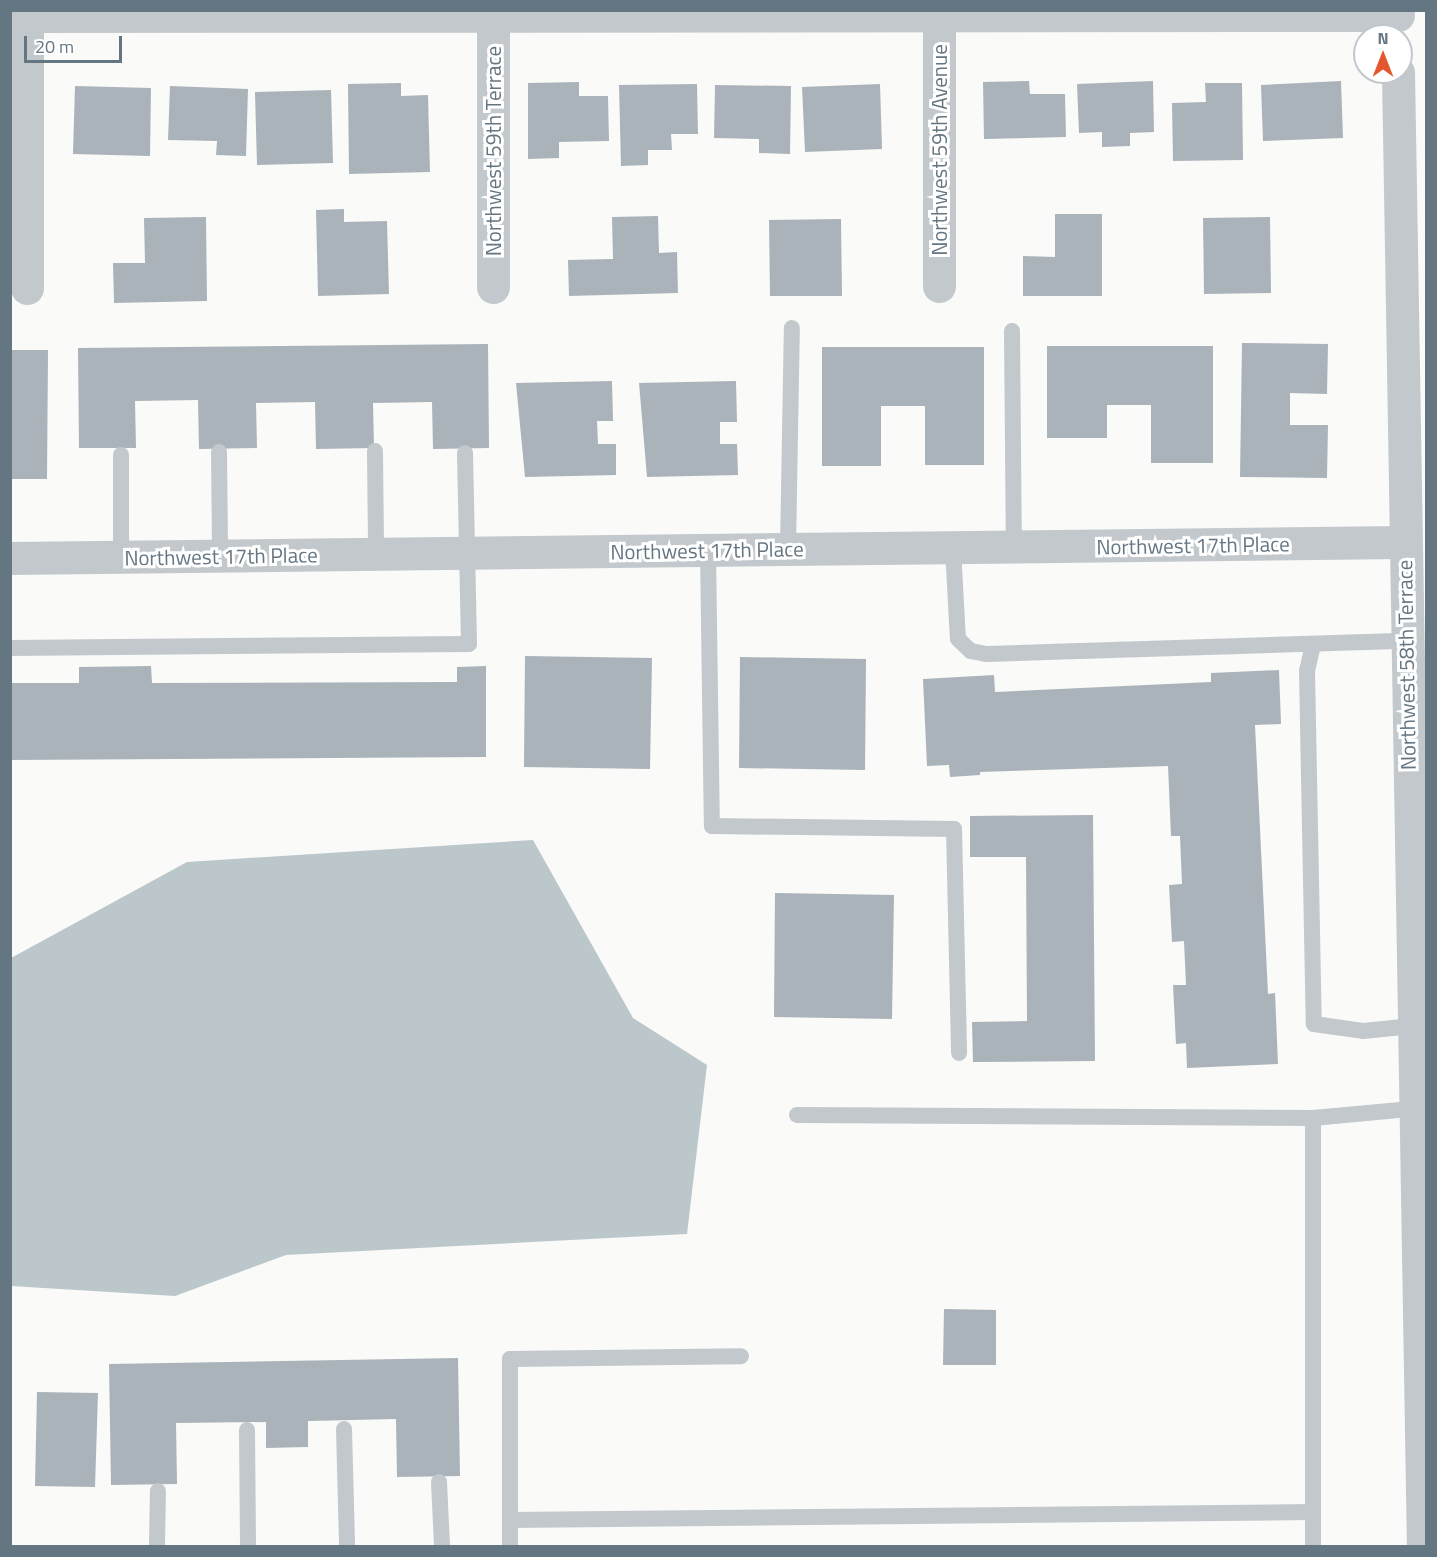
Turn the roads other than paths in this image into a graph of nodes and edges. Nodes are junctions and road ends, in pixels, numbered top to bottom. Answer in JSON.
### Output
{"nodes":[{"id":1,"x":493,"y":15,"type":"junction"},
{"id":2,"x":939,"y":15,"type":"junction"},
{"id":3,"x":19,"y":16,"type":"edge"},
{"id":4,"x":1398,"y":20,"type":"edge"},
{"id":5,"x":1398,"y":84,"type":"edge"},
{"id":6,"x":939,"y":286,"type":"dead end"},
{"id":7,"x":493,"y":287,"type":"dead end"},
{"id":8,"x":27,"y":288,"type":"dead end"},
{"id":9,"x":792,"y":328,"type":"dead end"},
{"id":10,"x":1012,"y":331,"type":"dead end"},
{"id":11,"x":375,"y":451,"type":"dead end"},
{"id":12,"x":219,"y":452,"type":"dead end"},
{"id":13,"x":465,"y":453,"type":"dead end"},
{"id":14,"x":120,"y":455,"type":"dead end"},
{"id":15,"x":1404,"y":542,"type":"junction"},
{"id":16,"x":1014,"y":547,"type":"junction"},
{"id":17,"x":953,"y":548,"type":"junction"},
{"id":18,"x":788,"y":549,"type":"junction"},
{"id":19,"x":708,"y":550,"type":"junction"},
{"id":20,"x":468,"y":553,"type":"junction"},
{"id":21,"x":376,"y":554,"type":"junction"},
{"id":22,"x":220,"y":556,"type":"junction"},
{"id":23,"x":120,"y":557,"type":"junction"},
{"id":24,"x":10,"y":558,"type":"edge"},
{"id":25,"x":1406,"y":641,"type":"junction"},
{"id":26,"x":1313,"y":645,"type":"junction"},
{"id":27,"x":10,"y":648,"type":"edge"},
{"id":28,"x":1413,"y":1026,"type":"junction"},
{"id":29,"x":959,"y":1053,"type":"dead end"},
{"id":30,"x":1421,"y":1108,"type":"edge"},
{"id":31,"x":797,"y":1114,"type":"dead end"},
{"id":32,"x":1313,"y":1118,"type":"junction"},
{"id":33,"x":1422,"y":1206,"type":"edge"},
{"id":34,"x":741,"y":1356,"type":"dead end"},
{"id":35,"x":344,"y":1429,"type":"dead end"},
{"id":36,"x":247,"y":1430,"type":"dead end"},
{"id":37,"x":439,"y":1482,"type":"dead end"},
{"id":38,"x":158,"y":1491,"type":"dead end"},
{"id":39,"x":1313,"y":1512,"type":"junction"},
{"id":40,"x":1425,"y":1514,"type":"edge"},
{"id":41,"x":510,"y":1521,"type":"junction"},
{"id":42,"x":157,"y":1546,"type":"edge"},
{"id":43,"x":248,"y":1546,"type":"edge"},
{"id":44,"x":347,"y":1546,"type":"edge"},
{"id":45,"x":442,"y":1546,"type":"edge"},
{"id":46,"x":510,"y":1546,"type":"edge"},
{"id":47,"x":1313,"y":1546,"type":"edge"},
{"id":48,"x":1423,"y":1546,"type":"edge"}],
"edges":[{"from":1,"to":2,"type":"street"},
{"from":1,"to":3,"type":"street"},
{"from":1,"to":7,"type":"street","name":"Northwest 59th Terrace"},
{"from":2,"to":4,"type":"street"},
{"from":2,"to":6,"type":"street","name":"Northwest 59th Avenue"},
{"from":3,"to":8,"type":"street"},
{"from":5,"to":15,"type":"street","name":"Northwest 58th Terrace"},
{"from":9,"to":18,"type":"lane"},
{"from":10,"to":16,"type":"lane"},
{"from":11,"to":21,"type":"lane"},
{"from":12,"to":22,"type":"lane"},
{"from":13,"to":20,"type":"lane"},
{"from":14,"to":23,"type":"lane"},
{"from":15,"to":16,"type":"street","name":"Northwest 17th Place"},
{"from":15,"to":25,"type":"street","name":"Northwest 58th Terrace"},
{"from":16,"to":17,"type":"street","name":"Northwest 17th Place"},
{"from":17,"to":18,"type":"street","name":"Northwest 17th Place"},
{"from":17,"to":26,"type":"lane"},
{"from":18,"to":19,"type":"street","name":"Northwest 17th Place"},
{"from":19,"to":20,"type":"street","name":"Northwest 17th Place"},
{"from":19,"to":29,"type":"lane"},
{"from":20,"to":21,"type":"street","name":"Northwest 17th Place"},
{"from":20,"to":27,"type":"lane"},
{"from":21,"to":22,"type":"street","name":"Northwest 17th Place"},
{"from":22,"to":23,"type":"street","name":"Northwest 17th Place"},
{"from":23,"to":24,"type":"street","name":"Northwest 17th Place"},
{"from":25,"to":26,"type":"lane"},
{"from":25,"to":28,"type":"street","name":"Northwest 58th Terrace"},
{"from":26,"to":28,"type":"lane"},
{"from":28,"to":30,"type":"street","name":"Northwest 58th Terrace"},
{"from":30,"to":32,"type":"lane"},
{"from":30,"to":33,"type":"street","name":"Northwest 58th Terrace"},
{"from":31,"to":32,"type":"lane"},
{"from":32,"to":39,"type":"lane"},
{"from":33,"to":40,"type":"street","name":"Northwest 58th Terrace"},
{"from":34,"to":41,"type":"lane"},
{"from":35,"to":44,"type":"lane"},
{"from":36,"to":43,"type":"lane"},
{"from":37,"to":45,"type":"lane"},
{"from":38,"to":42,"type":"lane"},
{"from":39,"to":41,"type":"lane"},
{"from":39,"to":47,"type":"lane"},
{"from":40,"to":48,"type":"street","name":"Northwest 58th Terrace"},
{"from":41,"to":46,"type":"lane"}]}
